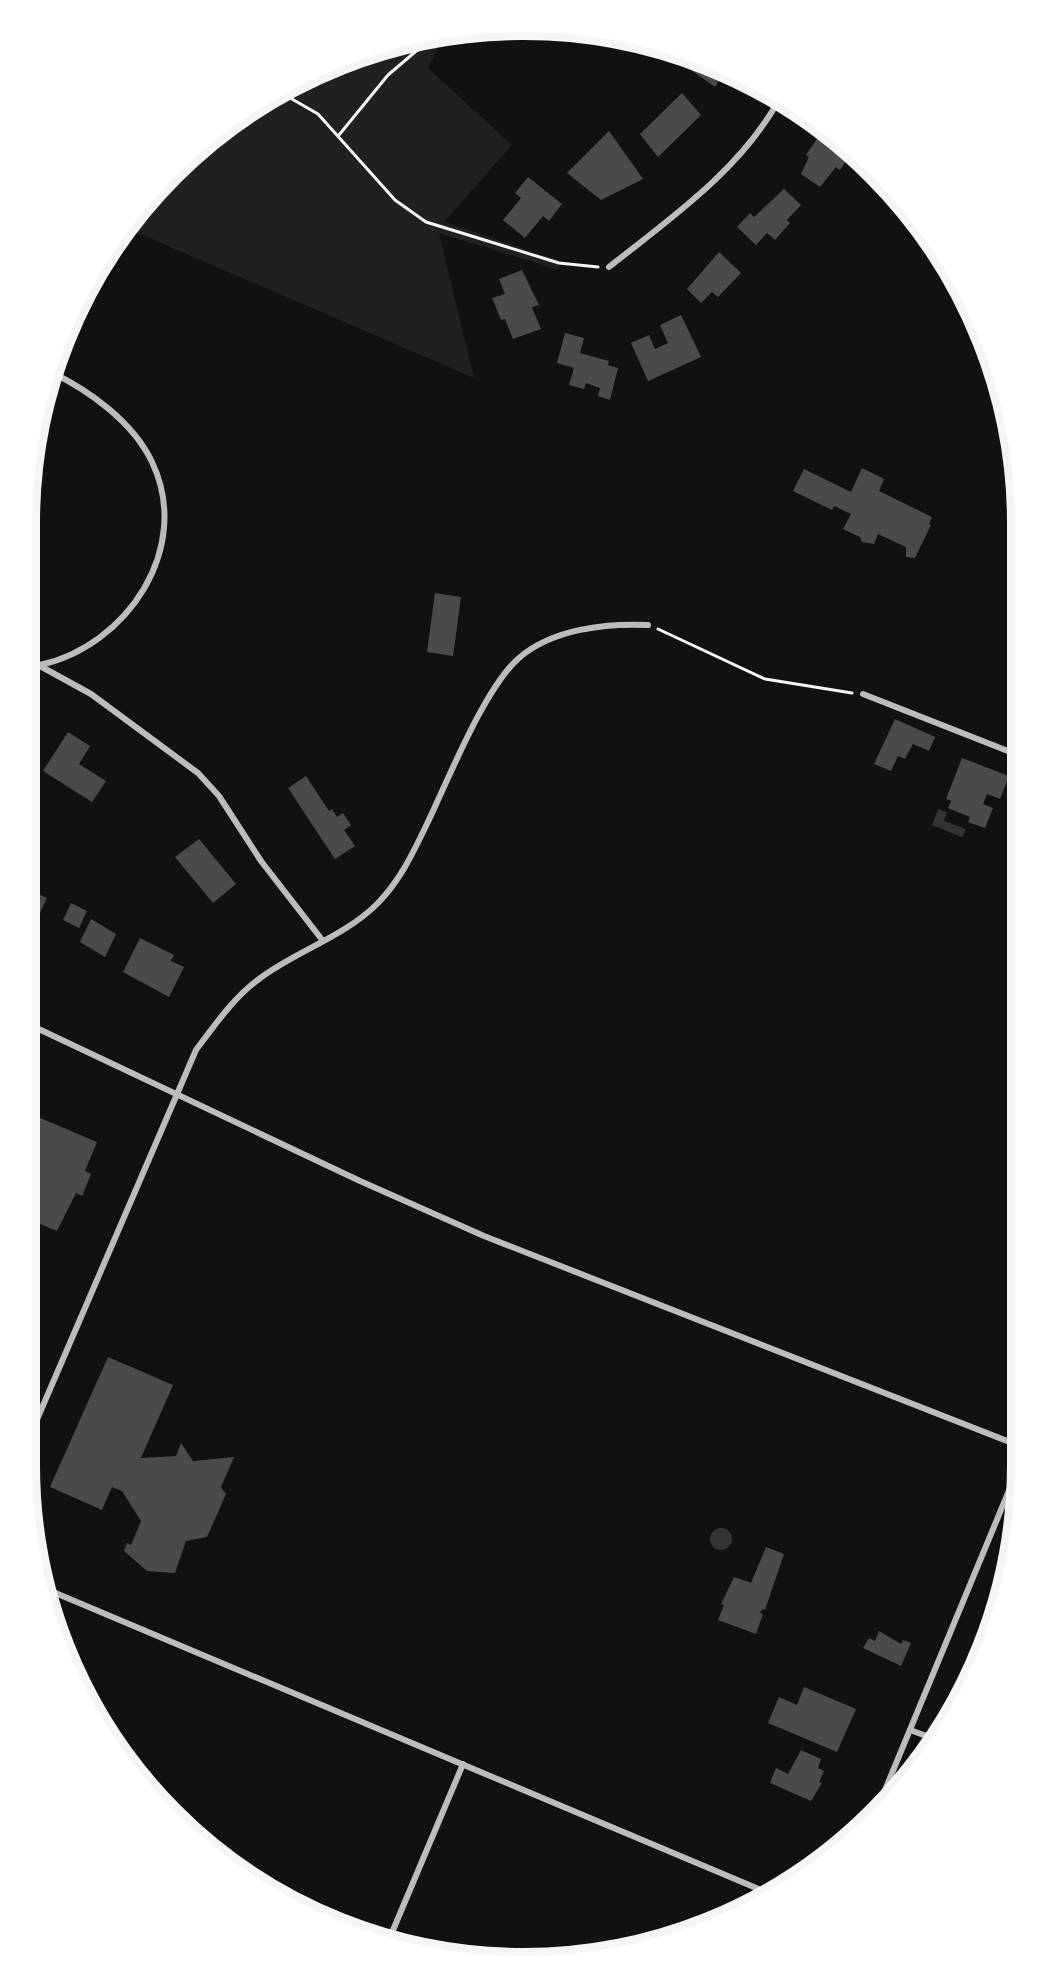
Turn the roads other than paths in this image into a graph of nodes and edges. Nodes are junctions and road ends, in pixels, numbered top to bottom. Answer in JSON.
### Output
{"nodes":[{"id":1,"x":775,"y":106,"type":"edge"},
{"id":2,"x":609,"y":267,"type":"road end"},
{"id":3,"x":59,"y":377,"type":"edge"},
{"id":4,"x":648,"y":625,"type":"road end"},
{"id":5,"x":36,"y":666,"type":"edge"},
{"id":6,"x":40,"y":666,"type":"junction"},
{"id":7,"x":863,"y":694,"type":"road end"},
{"id":8,"x":1011,"y":752,"type":"edge"},
{"id":9,"x":323,"y":942,"type":"junction"},
{"id":10,"x":36,"y":1028,"type":"edge"},
{"id":11,"x":176,"y":1093,"type":"junction"},
{"id":12,"x":36,"y":1422,"type":"edge"},
{"id":13,"x":1011,"y":1442,"type":"edge"},
{"id":14,"x":1010,"y":1488,"type":"edge"},
{"id":15,"x":53,"y":1592,"type":"edge"},
{"id":16,"x":910,"y":1730,"type":"junction"},
{"id":17,"x":928,"y":1737,"type":"edge"},
{"id":18,"x":463,"y":1764,"type":"junction"},
{"id":19,"x":884,"y":1792,"type":"edge"},
{"id":20,"x":761,"y":1890,"type":"edge"},
{"id":21,"x":392,"y":1933,"type":"edge"}],
"edges":[{"from":1,"to":2,"type":"street"},
{"from":3,"to":6,"type":"street"},
{"from":4,"to":9,"type":"street"},
{"from":5,"to":6,"type":"street"},
{"from":6,"to":9,"type":"street"},
{"from":7,"to":8,"type":"street"},
{"from":9,"to":11,"type":"street"},
{"from":10,"to":11,"type":"street"},
{"from":11,"to":12,"type":"street"},
{"from":11,"to":13,"type":"street"},
{"from":14,"to":16,"type":"street"},
{"from":15,"to":18,"type":"street"},
{"from":16,"to":17,"type":"street"},
{"from":16,"to":19,"type":"street"},
{"from":18,"to":20,"type":"street"},
{"from":18,"to":21,"type":"street"}]}
